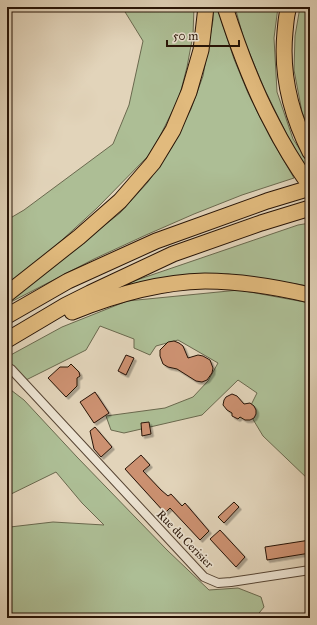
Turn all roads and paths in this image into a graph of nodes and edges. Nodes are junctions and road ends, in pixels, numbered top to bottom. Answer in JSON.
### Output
{"nodes":[{"id":1,"x":206,"y":7,"type":"edge"},
{"id":2,"x":225,"y":7,"type":"edge"},
{"id":3,"x":288,"y":10,"type":"edge"},
{"id":4,"x":310,"y":152,"type":"edge"},
{"id":5,"x":310,"y":187,"type":"edge"},
{"id":6,"x":310,"y":208,"type":"edge"},
{"id":7,"x":7,"y":294,"type":"edge"},
{"id":8,"x":310,"y":295,"type":"edge"},
{"id":9,"x":50,"y":315,"type":"junction"},
{"id":10,"x":7,"y":316,"type":"edge"},
{"id":11,"x":7,"y":340,"type":"edge"},
{"id":12,"x":11,"y":369,"type":"dead end"},
{"id":13,"x":310,"y":570,"type":"edge"}],
"edges":[{"from":1,"to":7,"type":"highway"},
{"from":2,"to":5,"type":"highway"},
{"from":3,"to":4,"type":"highway"},
{"from":5,"to":10,"type":"highway"},
{"from":6,"to":9,"type":"highway"},
{"from":8,"to":9,"type":"highway"},
{"from":9,"to":11,"type":"highway"},
{"from":12,"to":13,"type":"street","name":"Rue du Cerisier"}]}
